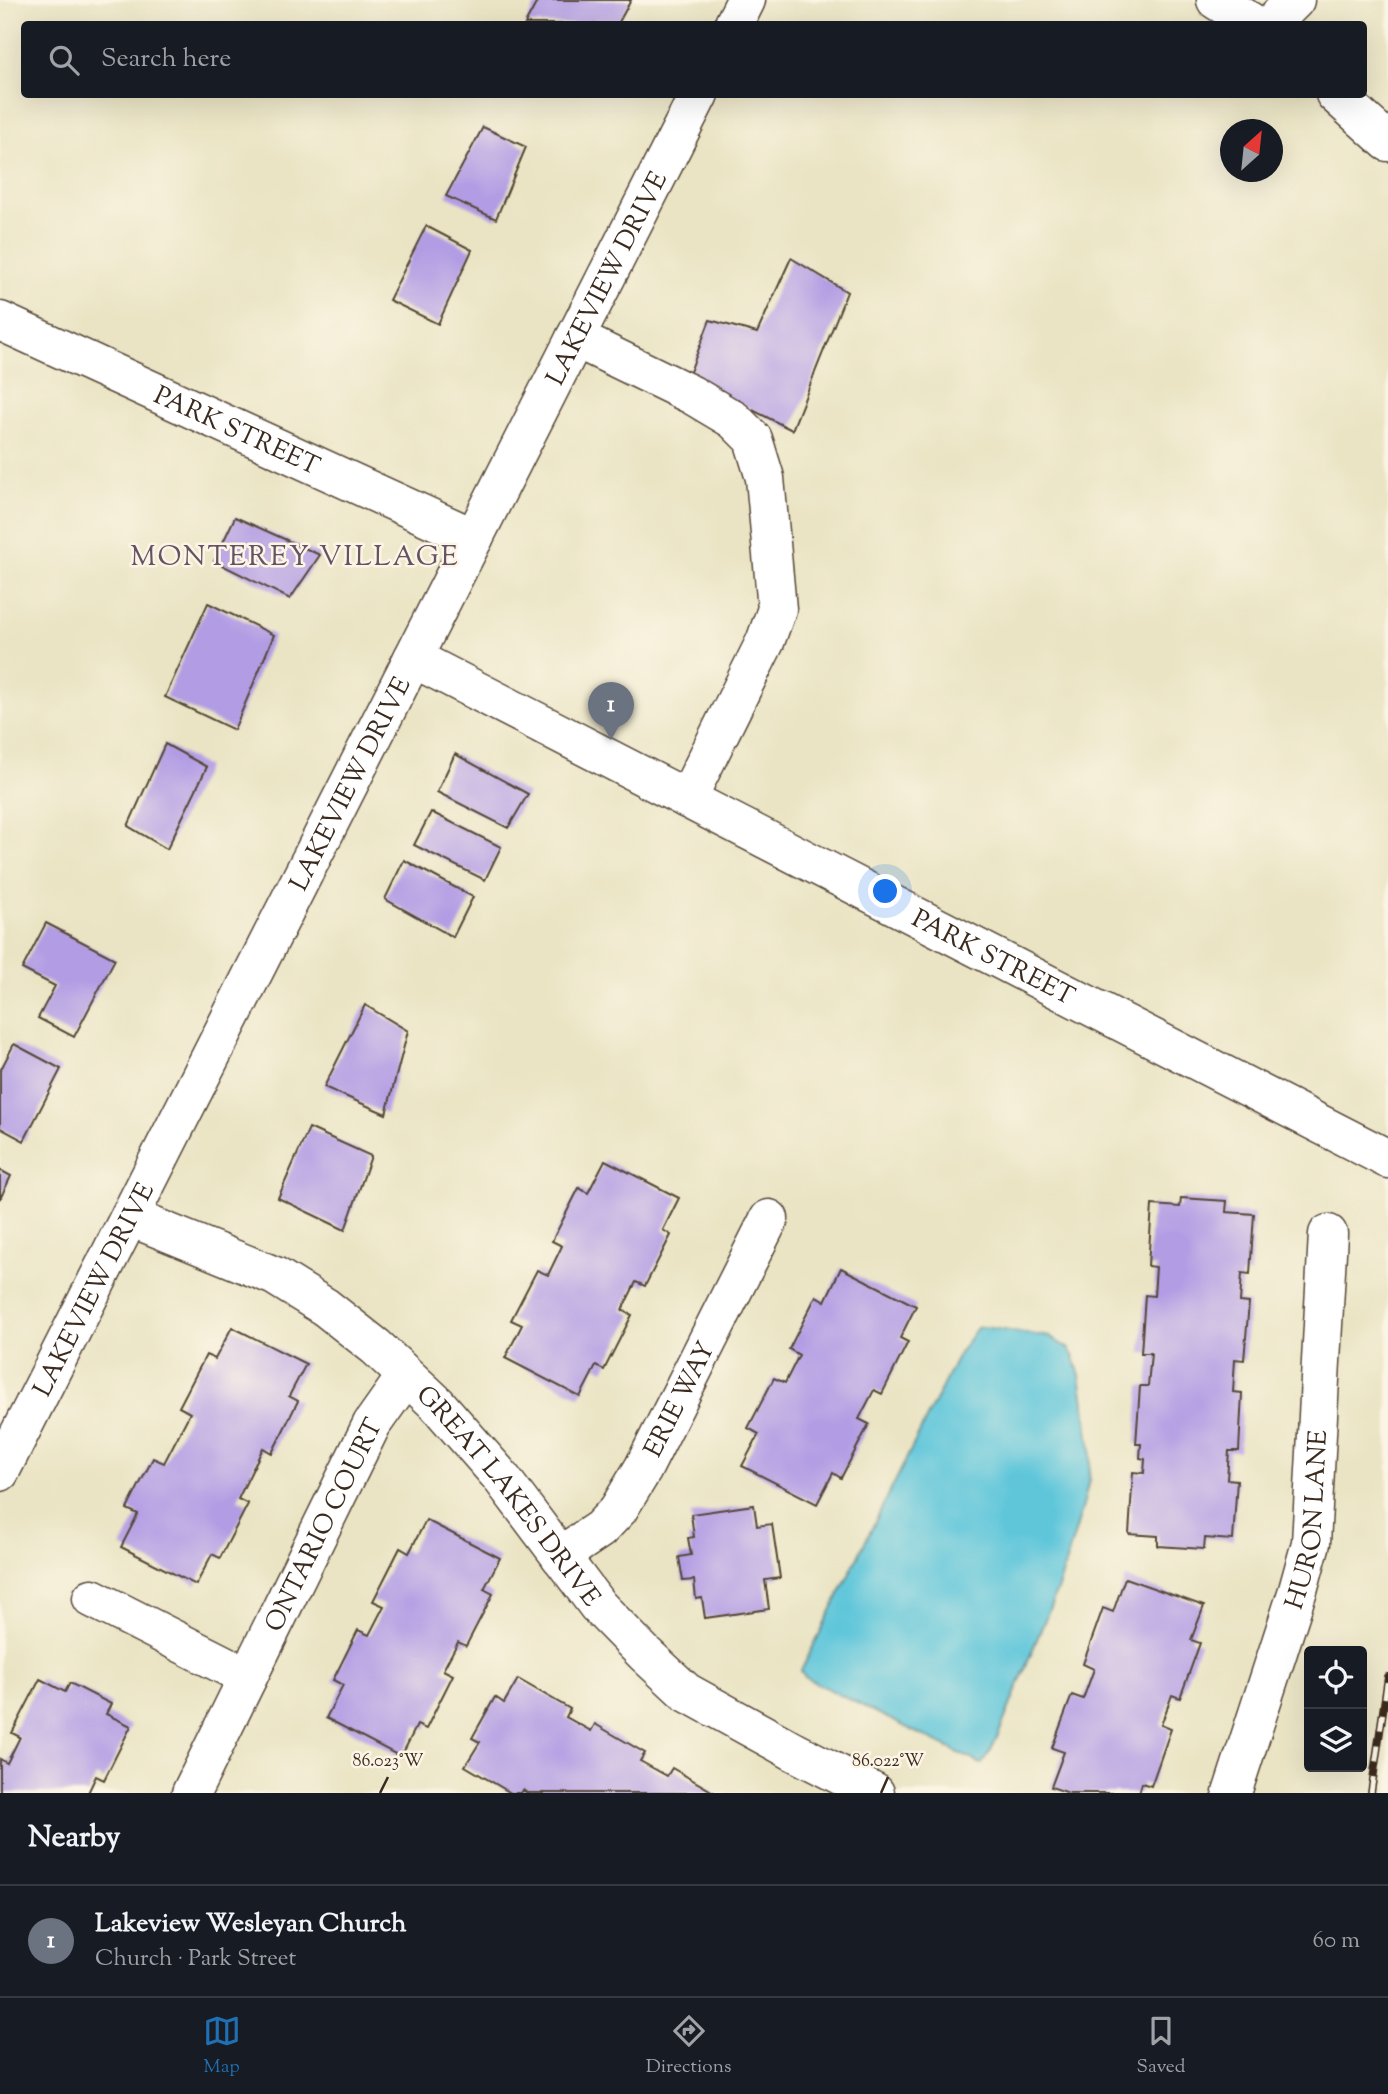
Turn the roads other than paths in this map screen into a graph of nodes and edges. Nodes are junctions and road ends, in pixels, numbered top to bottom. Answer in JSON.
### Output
{"nodes":[{"id":1,"x":746,"y":0,"type":"edge"},
{"id":2,"x":1216,"y":0,"type":"edge"},
{"id":3,"x":1295,"y":0,"type":"edge"},
{"id":4,"x":736,"y":21,"type":"edge"},
{"id":5,"x":1249,"y":21,"type":"edge"},
{"id":6,"x":1274,"y":21,"type":"edge"},
{"id":7,"x":697,"y":98,"type":"edge"},
{"id":8,"x":1339,"y":98,"type":"edge"},
{"id":9,"x":1388,"y":142,"type":"edge"},
{"id":10,"x":0,"y":321,"type":"edge"},
{"id":11,"x":575,"y":338,"type":"junction"},
{"id":12,"x":474,"y":538,"type":"junction"},
{"id":13,"x":413,"y":658,"type":"junction"},
{"id":14,"x":687,"y":799,"type":"junction"},
{"id":15,"x":1388,"y":1159,"type":"edge"},
{"id":16,"x":130,"y":1217,"type":"junction"},
{"id":17,"x":769,"y":1219,"type":"dead end"},
{"id":18,"x":1328,"y":1234,"type":"dead end"},
{"id":19,"x":406,"y":1377,"type":"junction"},
{"id":20,"x":0,"y":1472,"type":"edge"},
{"id":21,"x":560,"y":1556,"type":"junction"},
{"id":22,"x":92,"y":1598,"type":"dead end"},
{"id":23,"x":248,"y":1676,"type":"junction"},
{"id":24,"x":191,"y":1793,"type":"edge"},
{"id":25,"x":875,"y":1793,"type":"edge"},
{"id":26,"x":1232,"y":1793,"type":"edge"}],
"edges":[{"from":1,"to":4,"type":"street"},
{"from":2,"to":5,"type":"street"},
{"from":3,"to":6,"type":"street"},
{"from":7,"to":11,"type":"street","name":"LAKEVIEW DRIVE"},
{"from":8,"to":9,"type":"street"},
{"from":10,"to":12,"type":"street","name":"PARK STREET"},
{"from":11,"to":12,"type":"street","name":"LAKEVIEW DRIVE"},
{"from":11,"to":14,"type":"street"},
{"from":12,"to":13,"type":"street","name":"LAKEVIEW DRIVE"},
{"from":13,"to":14,"type":"street","name":"PARK STREET"},
{"from":13,"to":16,"type":"street","name":"LAKEVIEW DRIVE"},
{"from":14,"to":15,"type":"street","name":"PARK STREET"},
{"from":16,"to":19,"type":"street","name":"GREAT LAKES DRIVE"},
{"from":16,"to":20,"type":"street","name":"LAKEVIEW DRIVE"},
{"from":17,"to":21,"type":"street","name":"ERIE WAY"},
{"from":18,"to":26,"type":"street","name":"HURON LANE"},
{"from":19,"to":21,"type":"street","name":"GREAT LAKES DRIVE"},
{"from":19,"to":23,"type":"street","name":"ONTARIO COURT"},
{"from":21,"to":25,"type":"street","name":"GREAT LAKES DRIVE"},
{"from":22,"to":23,"type":"street"},
{"from":23,"to":24,"type":"street","name":"ONTARIO COURT"}]}
